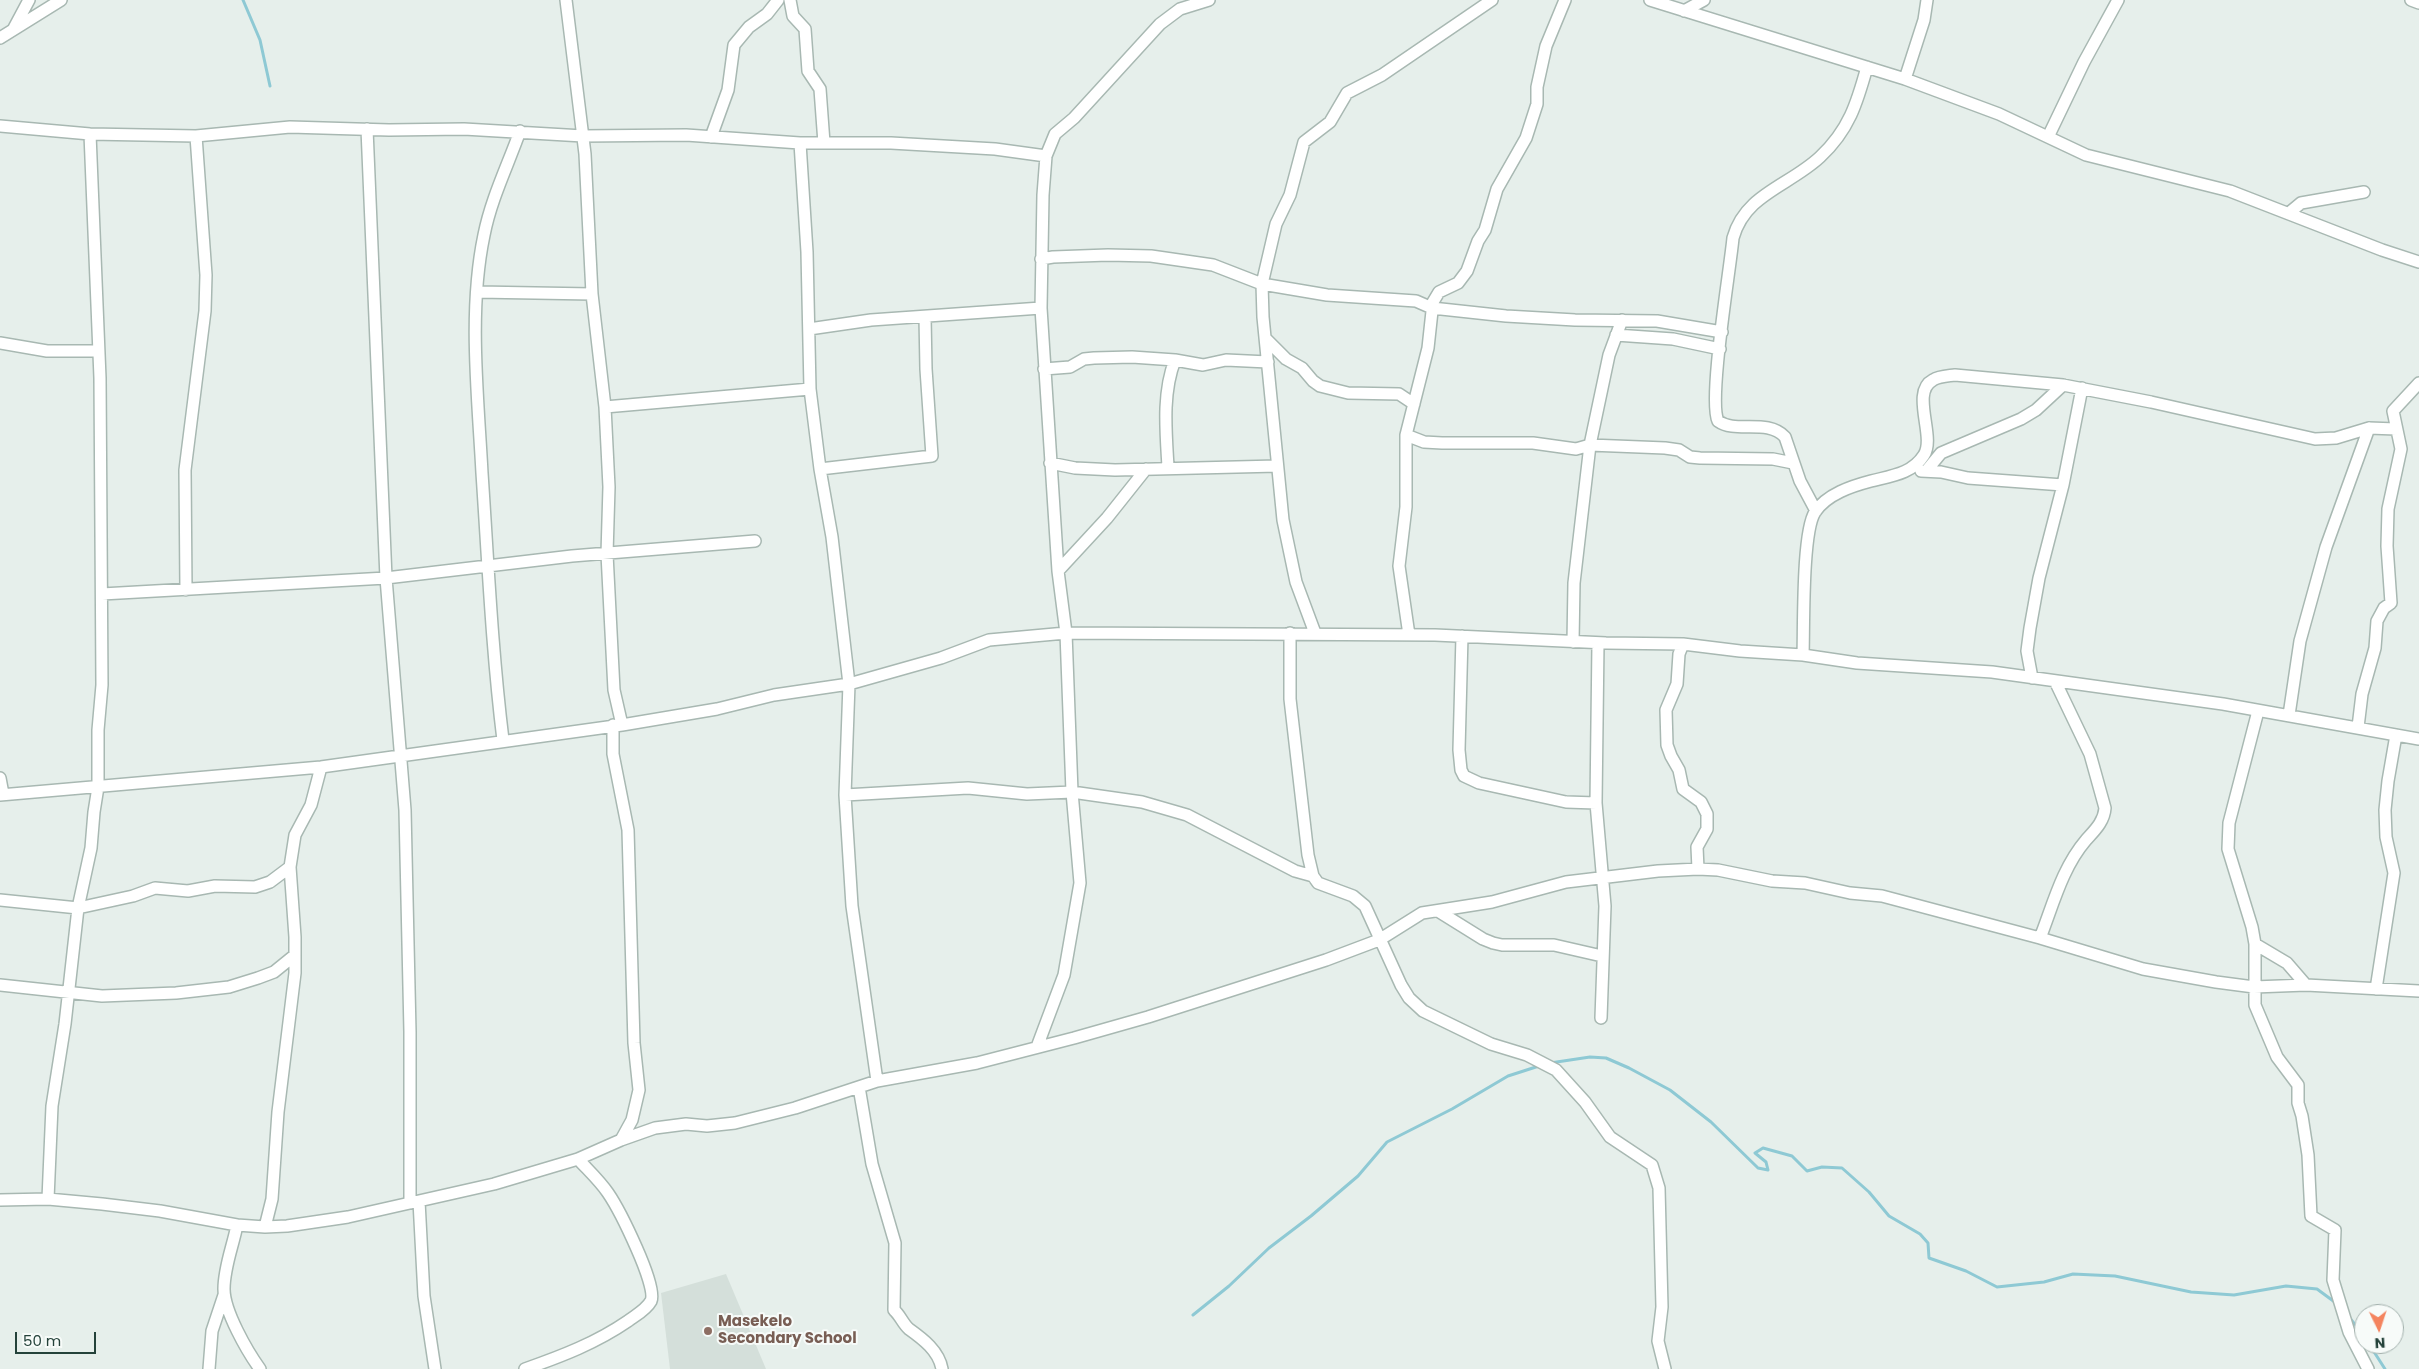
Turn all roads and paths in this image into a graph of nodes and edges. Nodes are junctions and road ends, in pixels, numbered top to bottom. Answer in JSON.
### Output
{"nodes":[{"id":1,"x":29,"y":0,"type":"edge"},
{"id":2,"x":61,"y":0,"type":"edge"},
{"id":3,"x":566,"y":0,"type":"edge"},
{"id":4,"x":778,"y":0,"type":"edge"},
{"id":5,"x":790,"y":0,"type":"edge"},
{"id":6,"x":1209,"y":0,"type":"edge"},
{"id":7,"x":1492,"y":0,"type":"edge"},
{"id":8,"x":1565,"y":0,"type":"edge"},
{"id":9,"x":1650,"y":0,"type":"edge"},
{"id":10,"x":1704,"y":0,"type":"edge"},
{"id":11,"x":1927,"y":0,"type":"edge"},
{"id":12,"x":2118,"y":0,"type":"edge"},
{"id":13,"x":2411,"y":0,"type":"edge"},
{"id":14,"x":2419,"y":3,"type":"edge"},
{"id":15,"x":1684,"y":11,"type":"junction"},
{"id":16,"x":13,"y":30,"type":"junction"},
{"id":17,"x":0,"y":38,"type":"edge"},
{"id":18,"x":1867,"y":67,"type":"junction"},
{"id":19,"x":1905,"y":79,"type":"junction"},
{"id":20,"x":0,"y":126,"type":"edge"},
{"id":21,"x":367,"y":129,"type":"junction"},
{"id":22,"x":520,"y":131,"type":"junction"},
{"id":23,"x":90,"y":134,"type":"junction"},
{"id":24,"x":196,"y":136,"type":"junction"},
{"id":25,"x":583,"y":136,"type":"junction"},
{"id":26,"x":711,"y":137,"type":"junction"},
{"id":27,"x":2048,"y":137,"type":"junction"},
{"id":28,"x":800,"y":143,"type":"junction"},
{"id":29,"x":824,"y":143,"type":"junction"},
{"id":30,"x":1046,"y":156,"type":"junction"},
{"id":31,"x":2364,"y":192,"type":"dead end"},
{"id":32,"x":2289,"y":213,"type":"junction"},
{"id":33,"x":1041,"y":259,"type":"junction"},
{"id":34,"x":2419,"y":262,"type":"edge"},
{"id":35,"x":1262,"y":284,"type":"junction"},
{"id":36,"x":478,"y":292,"type":"junction"},
{"id":37,"x":592,"y":294,"type":"junction"},
{"id":38,"x":1041,"y":308,"type":"junction"},
{"id":39,"x":1432,"y":308,"type":"junction"},
{"id":40,"x":925,"y":317,"type":"junction"},
{"id":41,"x":1622,"y":320,"type":"junction"},
{"id":42,"x":809,"y":328,"type":"junction"},
{"id":43,"x":1722,"y":332,"type":"junction"},
{"id":44,"x":1616,"y":335,"type":"junction"},
{"id":45,"x":1266,"y":338,"type":"junction"},
{"id":46,"x":0,"y":343,"type":"edge"},
{"id":47,"x":1720,"y":349,"type":"junction"},
{"id":48,"x":98,"y":351,"type":"junction"},
{"id":49,"x":1175,"y":360,"type":"junction"},
{"id":50,"x":1268,"y":362,"type":"junction"},
{"id":51,"x":1044,"y":369,"type":"junction"},
{"id":52,"x":2419,"y":383,"type":"edge"},
{"id":53,"x":2063,"y":385,"type":"junction"},
{"id":54,"x":2082,"y":388,"type":"junction"},
{"id":55,"x":810,"y":389,"type":"junction"},
{"id":56,"x":1414,"y":404,"type":"junction"},
{"id":57,"x":605,"y":408,"type":"junction"},
{"id":58,"x":2369,"y":428,"type":"junction"},
{"id":59,"x":2396,"y":429,"type":"junction"},
{"id":60,"x":1406,"y":435,"type":"junction"},
{"id":61,"x":1590,"y":445,"type":"junction"},
{"id":62,"x":1050,"y":463,"type":"junction"},
{"id":63,"x":1793,"y":463,"type":"junction"},
{"id":64,"x":1278,"y":466,"type":"junction"},
{"id":65,"x":1168,"y":467,"type":"junction"},
{"id":66,"x":820,"y":469,"type":"junction"},
{"id":67,"x":1146,"y":469,"type":"junction"},
{"id":68,"x":1927,"y":470,"type":"junction"},
{"id":69,"x":1905,"y":473,"type":"junction"},
{"id":70,"x":2063,"y":485,"type":"junction"},
{"id":71,"x":1816,"y":511,"type":"junction"},
{"id":72,"x":755,"y":541,"type":"dead end"},
{"id":73,"x":607,"y":554,"type":"junction"},
{"id":74,"x":488,"y":567,"type":"junction"},
{"id":75,"x":1058,"y":571,"type":"junction"},
{"id":76,"x":386,"y":578,"type":"junction"},
{"id":77,"x":186,"y":590,"type":"junction"},
{"id":78,"x":102,"y":594,"type":"junction"},
{"id":79,"x":1066,"y":633,"type":"junction"},
{"id":80,"x":1290,"y":633,"type":"junction"},
{"id":81,"x":1315,"y":633,"type":"junction"},
{"id":82,"x":1409,"y":635,"type":"junction"},
{"id":83,"x":1462,"y":636,"type":"junction"},
{"id":84,"x":1573,"y":642,"type":"junction"},
{"id":85,"x":1598,"y":643,"type":"junction"},
{"id":86,"x":1683,"y":644,"type":"junction"},
{"id":87,"x":1803,"y":655,"type":"junction"},
{"id":88,"x":2032,"y":678,"type":"junction"},
{"id":89,"x":2055,"y":681,"type":"junction"},
{"id":90,"x":849,"y":684,"type":"junction"},
{"id":91,"x":2258,"y":711,"type":"junction"},
{"id":92,"x":2289,"y":715,"type":"junction"},
{"id":93,"x":618,"y":725,"type":"junction"},
{"id":94,"x":2358,"y":727,"type":"junction"},
{"id":95,"x":2396,"y":735,"type":"junction"},
{"id":96,"x":2419,"y":739,"type":"edge"},
{"id":97,"x":503,"y":740,"type":"junction"},
{"id":98,"x":401,"y":755,"type":"junction"},
{"id":99,"x":321,"y":767,"type":"junction"},
{"id":100,"x":0,"y":778,"type":"edge"},
{"id":101,"x":98,"y":787,"type":"junction"},
{"id":102,"x":1072,"y":792,"type":"junction"},
{"id":103,"x":2,"y":795,"type":"edge"},
{"id":104,"x":846,"y":795,"type":"junction"},
{"id":105,"x":1596,"y":803,"type":"junction"},
{"id":106,"x":290,"y":866,"type":"junction"},
{"id":107,"x":1698,"y":869,"type":"junction"},
{"id":108,"x":1313,"y":876,"type":"junction"},
{"id":109,"x":1602,"y":877,"type":"junction"},
{"id":110,"x":0,"y":900,"type":"edge"},
{"id":111,"x":78,"y":908,"type":"junction"},
{"id":112,"x":1438,"y":911,"type":"junction"},
{"id":113,"x":2040,"y":938,"type":"junction"},
{"id":114,"x":1379,"y":940,"type":"junction"},
{"id":115,"x":2255,"y":944,"type":"junction"},
{"id":116,"x":295,"y":955,"type":"junction"},
{"id":117,"x":1602,"y":956,"type":"junction"},
{"id":118,"x":0,"y":985,"type":"edge"},
{"id":119,"x":2306,"y":985,"type":"junction"},
{"id":120,"x":2254,"y":987,"type":"junction"},
{"id":121,"x":2376,"y":989,"type":"junction"},
{"id":122,"x":2419,"y":991,"type":"edge"},
{"id":123,"x":68,"y":992,"type":"junction"},
{"id":124,"x":1601,"y":1018,"type":"dead end"},
{"id":125,"x":1037,"y":1047,"type":"junction"},
{"id":126,"x":877,"y":1081,"type":"junction"},
{"id":127,"x":859,"y":1087,"type":"junction"},
{"id":128,"x":621,"y":1140,"type":"junction"},
{"id":129,"x":578,"y":1159,"type":"junction"},
{"id":130,"x":0,"y":1200,"type":"edge"},
{"id":131,"x":48,"y":1200,"type":"junction"},
{"id":132,"x":414,"y":1202,"type":"junction"},
{"id":133,"x":237,"y":1225,"type":"junction"},
{"id":134,"x":265,"y":1227,"type":"junction"},
{"id":135,"x":224,"y":1295,"type":"junction"},
{"id":136,"x":209,"y":1369,"type":"edge"},
{"id":137,"x":260,"y":1369,"type":"edge"},
{"id":138,"x":435,"y":1369,"type":"edge"},
{"id":139,"x":525,"y":1369,"type":"edge"},
{"id":140,"x":942,"y":1369,"type":"edge"},
{"id":141,"x":1665,"y":1369,"type":"edge"},
{"id":142,"x":2368,"y":1369,"type":"edge"}],
"edges":[{"from":1,"to":16,"type":"street"},
{"from":2,"to":16,"type":"street"},
{"from":3,"to":25,"type":"street"},
{"from":4,"to":26,"type":"street"},
{"from":5,"to":29,"type":"street"},
{"from":6,"to":30,"type":"street"},
{"from":7,"to":35,"type":"street"},
{"from":8,"to":39,"type":"street"},
{"from":9,"to":15,"type":"street"},
{"from":10,"to":15,"type":"street"},
{"from":11,"to":19,"type":"street"},
{"from":12,"to":27,"type":"street"},
{"from":13,"to":14,"type":"street"},
{"from":15,"to":18,"type":"street"},
{"from":16,"to":17,"type":"street"},
{"from":18,"to":19,"type":"street"},
{"from":18,"to":43,"type":"street"},
{"from":19,"to":27,"type":"street"},
{"from":20,"to":23,"type":"street"},
{"from":21,"to":22,"type":"street"},
{"from":21,"to":24,"type":"street"},
{"from":21,"to":76,"type":"street"},
{"from":22,"to":25,"type":"street"},
{"from":22,"to":36,"type":"street"},
{"from":23,"to":24,"type":"street"},
{"from":23,"to":48,"type":"street"},
{"from":24,"to":77,"type":"street"},
{"from":25,"to":26,"type":"street"},
{"from":25,"to":37,"type":"street"},
{"from":26,"to":28,"type":"street"},
{"from":27,"to":32,"type":"street"},
{"from":28,"to":29,"type":"street"},
{"from":28,"to":42,"type":"street"},
{"from":29,"to":30,"type":"street"},
{"from":30,"to":33,"type":"street"},
{"from":31,"to":32,"type":"street"},
{"from":32,"to":34,"type":"street"},
{"from":33,"to":35,"type":"street"},
{"from":33,"to":38,"type":"street"},
{"from":35,"to":39,"type":"street"},
{"from":35,"to":45,"type":"street"},
{"from":36,"to":37,"type":"street"},
{"from":36,"to":74,"type":"street"},
{"from":37,"to":57,"type":"street"},
{"from":38,"to":40,"type":"street"},
{"from":38,"to":51,"type":"street"},
{"from":39,"to":41,"type":"street"},
{"from":39,"to":56,"type":"street"},
{"from":40,"to":42,"type":"street"},
{"from":40,"to":66,"type":"street"},
{"from":41,"to":43,"type":"street"},
{"from":41,"to":44,"type":"street"},
{"from":42,"to":55,"type":"street"},
{"from":43,"to":47,"type":"street"},
{"from":44,"to":47,"type":"street"},
{"from":44,"to":61,"type":"street"},
{"from":45,"to":50,"type":"street"},
{"from":45,"to":56,"type":"street"},
{"from":46,"to":48,"type":"street"},
{"from":47,"to":63,"type":"street"},
{"from":48,"to":78,"type":"street"},
{"from":49,"to":50,"type":"street"},
{"from":49,"to":51,"type":"street"},
{"from":49,"to":65,"type":"street"},
{"from":50,"to":64,"type":"street"},
{"from":51,"to":62,"type":"street"},
{"from":52,"to":59,"type":"street"},
{"from":53,"to":54,"type":"street"},
{"from":53,"to":68,"type":"street"},
{"from":53,"to":69,"type":"street"},
{"from":54,"to":58,"type":"street"},
{"from":54,"to":70,"type":"street"},
{"from":55,"to":57,"type":"street"},
{"from":55,"to":66,"type":"street"},
{"from":56,"to":60,"type":"street"},
{"from":57,"to":73,"type":"street"},
{"from":58,"to":59,"type":"street"},
{"from":58,"to":92,"type":"street"},
{"from":59,"to":94,"type":"street"},
{"from":60,"to":61,"type":"street"},
{"from":60,"to":82,"type":"street"},
{"from":61,"to":63,"type":"street"},
{"from":61,"to":84,"type":"street"},
{"from":62,"to":67,"type":"street"},
{"from":62,"to":75,"type":"street"},
{"from":63,"to":71,"type":"street"},
{"from":64,"to":65,"type":"street"},
{"from":64,"to":81,"type":"street"},
{"from":65,"to":67,"type":"street"},
{"from":66,"to":90,"type":"street"},
{"from":67,"to":75,"type":"street"},
{"from":68,"to":69,"type":"street"},
{"from":68,"to":70,"type":"street"},
{"from":69,"to":71,"type":"street"},
{"from":70,"to":88,"type":"street"},
{"from":71,"to":87,"type":"street"},
{"from":72,"to":73,"type":"street"},
{"from":73,"to":74,"type":"street"},
{"from":73,"to":93,"type":"street"},
{"from":74,"to":76,"type":"street"},
{"from":74,"to":97,"type":"street"},
{"from":75,"to":79,"type":"street"},
{"from":76,"to":77,"type":"street"},
{"from":76,"to":98,"type":"street"},
{"from":77,"to":78,"type":"street"},
{"from":78,"to":101,"type":"street"},
{"from":79,"to":80,"type":"street"},
{"from":79,"to":90,"type":"street"},
{"from":79,"to":102,"type":"street"},
{"from":80,"to":81,"type":"street"},
{"from":80,"to":108,"type":"street"},
{"from":81,"to":82,"type":"street"},
{"from":82,"to":83,"type":"street"},
{"from":83,"to":84,"type":"street"},
{"from":83,"to":105,"type":"street"},
{"from":84,"to":85,"type":"street"},
{"from":85,"to":86,"type":"street"},
{"from":85,"to":105,"type":"street"},
{"from":86,"to":87,"type":"street"},
{"from":86,"to":107,"type":"street"},
{"from":87,"to":88,"type":"street"},
{"from":88,"to":89,"type":"street"},
{"from":89,"to":91,"type":"street"},
{"from":89,"to":113,"type":"street"},
{"from":90,"to":93,"type":"street"},
{"from":90,"to":104,"type":"street"},
{"from":91,"to":92,"type":"street"},
{"from":91,"to":115,"type":"street"},
{"from":92,"to":94,"type":"street"},
{"from":93,"to":97,"type":"street"},
{"from":93,"to":128,"type":"street"},
{"from":94,"to":95,"type":"street"},
{"from":95,"to":96,"type":"street"},
{"from":95,"to":121,"type":"street"},
{"from":97,"to":98,"type":"street"},
{"from":98,"to":99,"type":"street"},
{"from":98,"to":132,"type":"street"},
{"from":99,"to":101,"type":"street"},
{"from":99,"to":106,"type":"street"},
{"from":100,"to":103,"type":"street"},
{"from":101,"to":103,"type":"street"},
{"from":101,"to":111,"type":"street"},
{"from":102,"to":104,"type":"street"},
{"from":102,"to":108,"type":"street"},
{"from":102,"to":125,"type":"street"},
{"from":104,"to":126,"type":"street"},
{"from":105,"to":109,"type":"street"},
{"from":106,"to":111,"type":"street"},
{"from":106,"to":116,"type":"street"},
{"from":107,"to":109,"type":"street"},
{"from":107,"to":113,"type":"street"},
{"from":108,"to":114,"type":"street"},
{"from":109,"to":112,"type":"street"},
{"from":109,"to":117,"type":"street"},
{"from":110,"to":111,"type":"street"},
{"from":111,"to":123,"type":"street"},
{"from":112,"to":114,"type":"street"},
{"from":112,"to":117,"type":"street"},
{"from":113,"to":120,"type":"street"},
{"from":114,"to":125,"type":"street"},
{"from":114,"to":141,"type":"street"},
{"from":115,"to":119,"type":"street"},
{"from":115,"to":120,"type":"street"},
{"from":116,"to":123,"type":"street"},
{"from":116,"to":134,"type":"street"},
{"from":117,"to":124,"type":"street"},
{"from":118,"to":123,"type":"street"},
{"from":119,"to":120,"type":"street"},
{"from":119,"to":121,"type":"street"},
{"from":120,"to":142,"type":"street"},
{"from":121,"to":122,"type":"street"},
{"from":123,"to":131,"type":"street"},
{"from":125,"to":126,"type":"street"},
{"from":126,"to":127,"type":"street"},
{"from":127,"to":128,"type":"street"},
{"from":127,"to":140,"type":"street"},
{"from":128,"to":129,"type":"street"},
{"from":129,"to":132,"type":"street"},
{"from":129,"to":139,"type":"street"},
{"from":130,"to":131,"type":"street"},
{"from":131,"to":133,"type":"street"},
{"from":132,"to":134,"type":"street"},
{"from":132,"to":138,"type":"street"},
{"from":133,"to":134,"type":"street"},
{"from":133,"to":135,"type":"street"},
{"from":135,"to":136,"type":"street"},
{"from":135,"to":137,"type":"street"}]}
